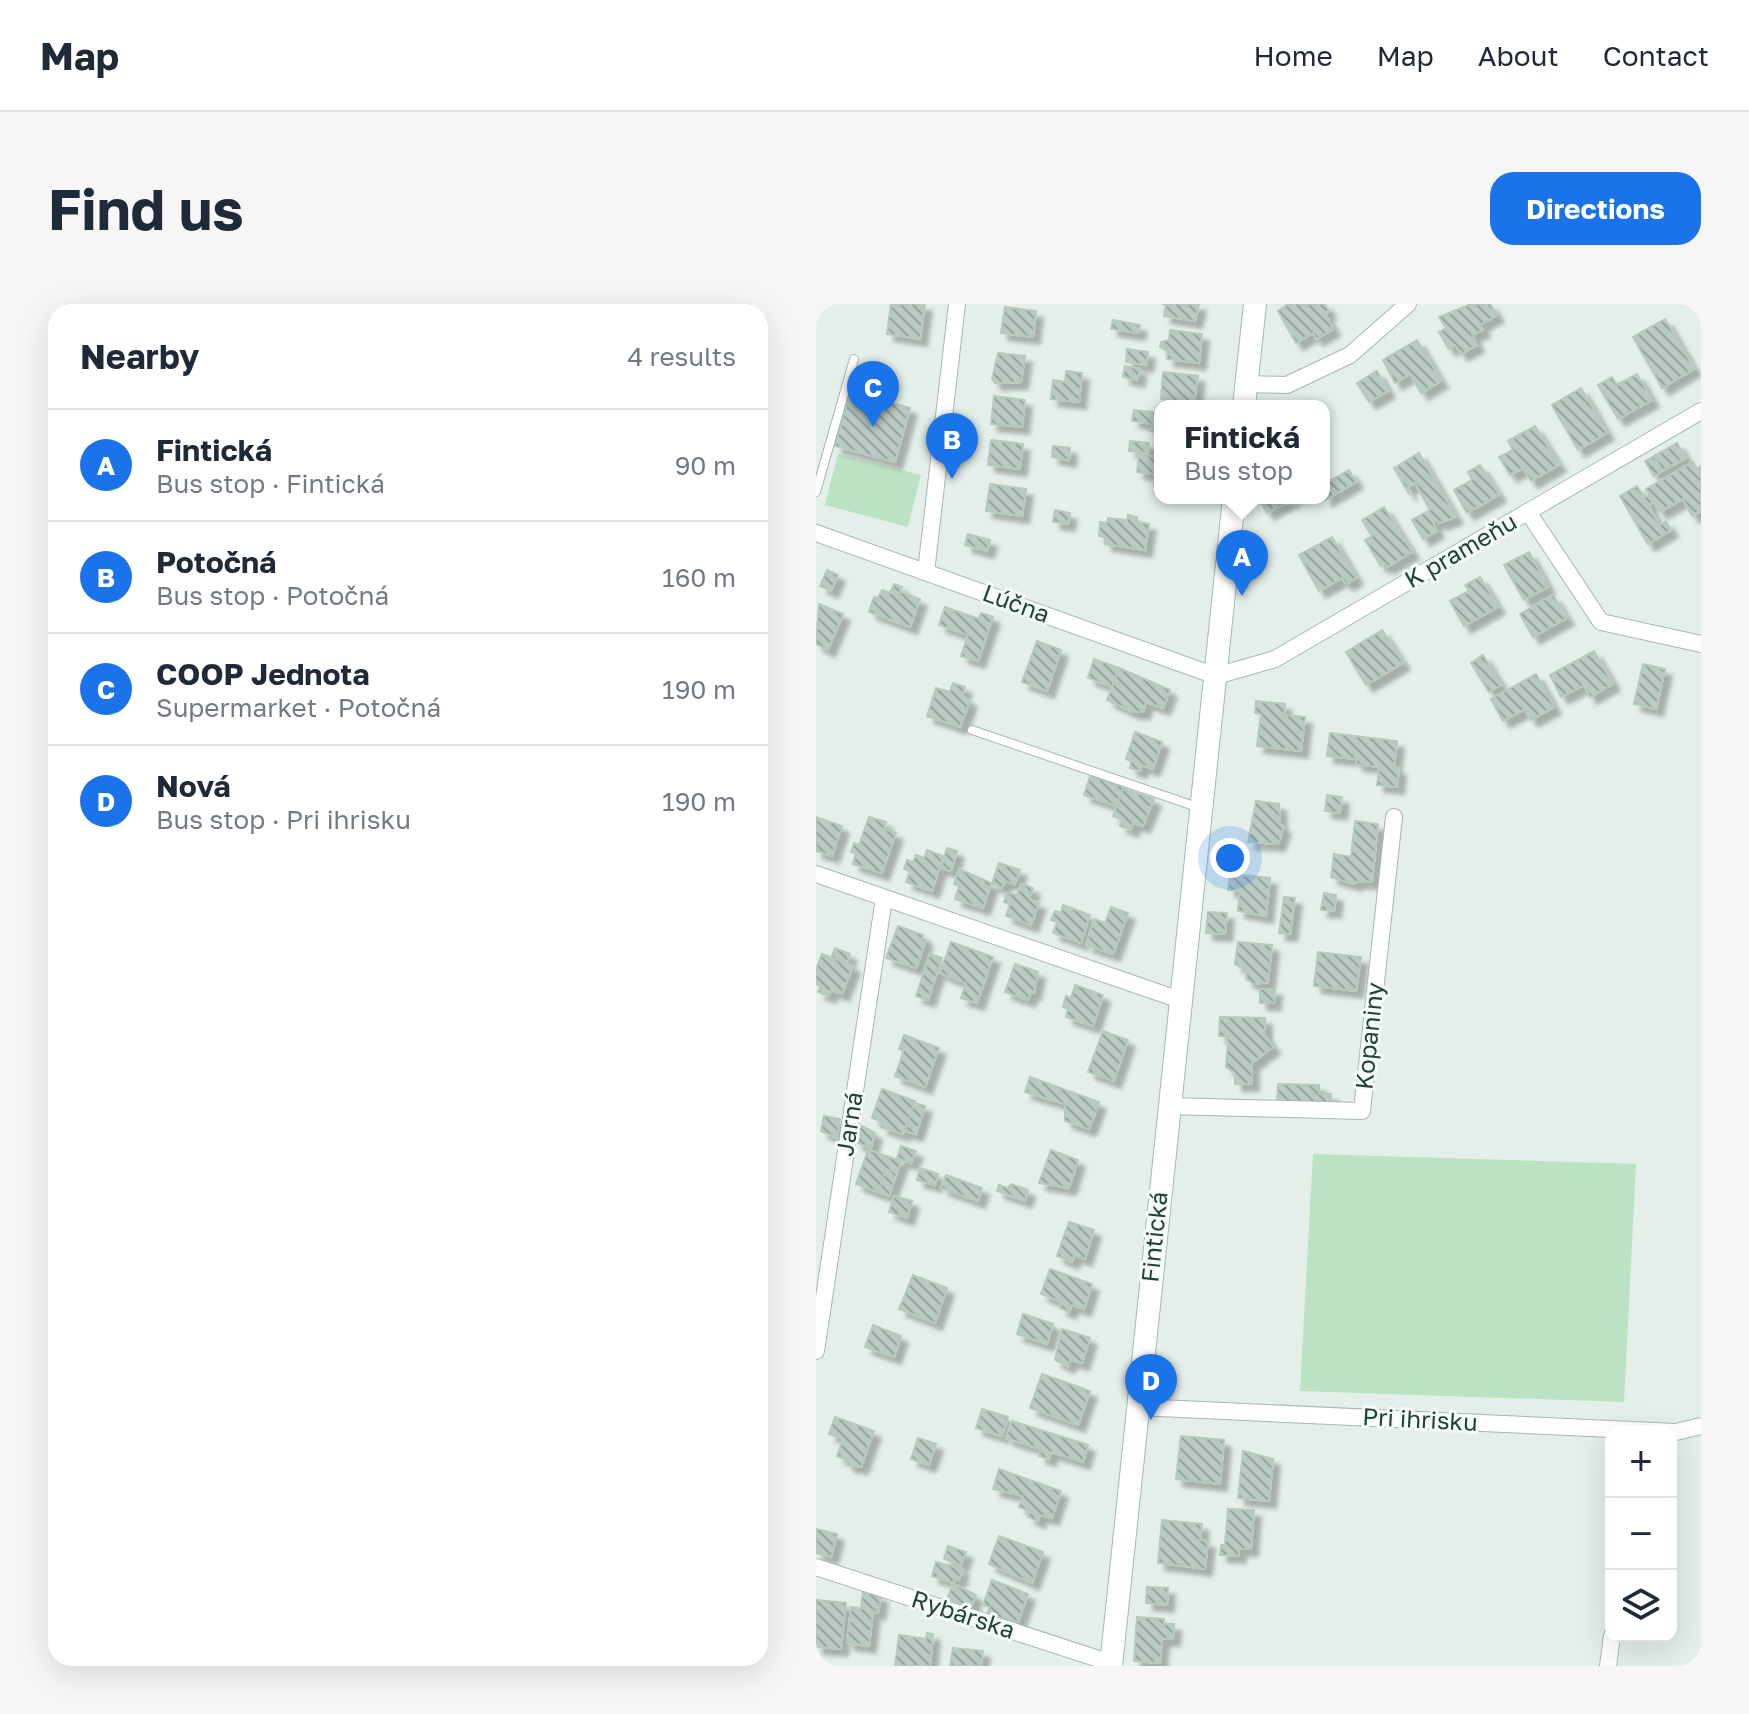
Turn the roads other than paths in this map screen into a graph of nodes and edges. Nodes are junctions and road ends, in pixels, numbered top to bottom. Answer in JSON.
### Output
{"nodes":[{"id":1,"x":957,"y":304,"type":"edge"},
{"id":2,"x":1255,"y":304,"type":"edge"},
{"id":3,"x":1408,"y":304,"type":"edge"},
{"id":4,"x":854,"y":359,"type":"dead end"},
{"id":5,"x":1245,"y":395,"type":"edge"},
{"id":6,"x":1701,"y":411,"type":"edge"},
{"id":7,"x":816,"y":492,"type":"edge"},
{"id":8,"x":1233,"y":504,"type":"edge"},
{"id":9,"x":1528,"y":512,"type":"junction"},
{"id":10,"x":816,"y":533,"type":"edge"},
{"id":11,"x":926,"y":572,"type":"junction"},
{"id":12,"x":1701,"y":644,"type":"edge"},
{"id":13,"x":1216,"y":676,"type":"junction"},
{"id":14,"x":972,"y":730,"type":"dead end"},
{"id":15,"x":1201,"y":809,"type":"junction"},
{"id":16,"x":1394,"y":817,"type":"dead end"},
{"id":17,"x":816,"y":874,"type":"edge"},
{"id":18,"x":884,"y":898,"type":"junction"},
{"id":19,"x":1180,"y":1000,"type":"junction"},
{"id":20,"x":1169,"y":1106,"type":"junction"},
{"id":21,"x":816,"y":1351,"type":"edge"},
{"id":22,"x":1138,"y":1407,"type":"junction"},
{"id":23,"x":1701,"y":1426,"type":"edge"},
{"id":24,"x":1605,"y":1430,"type":"edge"},
{"id":25,"x":1677,"y":1432,"type":"edge"},
{"id":26,"x":816,"y":1567,"type":"edge"},
{"id":27,"x":1611,"y":1642,"type":"edge"},
{"id":28,"x":1111,"y":1664,"type":"edge"},
{"id":29,"x":1608,"y":1666,"type":"edge"}],
"edges":[{"from":1,"to":11,"type":"street"},
{"from":2,"to":5,"type":"street"},
{"from":3,"to":5,"type":"street"},
{"from":4,"to":7,"type":"lane"},
{"from":6,"to":9,"type":"street","name":"K prameňu"},
{"from":8,"to":13,"type":"street","name":"Fintická"},
{"from":9,"to":12,"type":"street"},
{"from":9,"to":13,"type":"street","name":"K prameňu"},
{"from":10,"to":11,"type":"street","name":"Lúčna"},
{"from":11,"to":13,"type":"street","name":"Lúčna"},
{"from":13,"to":15,"type":"street","name":"Fintická"},
{"from":14,"to":15,"type":"lane"},
{"from":15,"to":19,"type":"street","name":"Fintická"},
{"from":16,"to":20,"type":"street","name":"Kopaniny"},
{"from":17,"to":18,"type":"street"},
{"from":18,"to":19,"type":"street"},
{"from":18,"to":21,"type":"street","name":"Jarná"},
{"from":19,"to":20,"type":"street","name":"Fintická"},
{"from":20,"to":22,"type":"street","name":"Fintická"},
{"from":22,"to":24,"type":"street","name":"Pri ihrisku"},
{"from":22,"to":28,"type":"street","name":"Fintická"},
{"from":23,"to":25,"type":"street","name":"Pri ihrisku"},
{"from":26,"to":28,"type":"street","name":"Rybárska"},
{"from":27,"to":29,"type":"street"}]}
